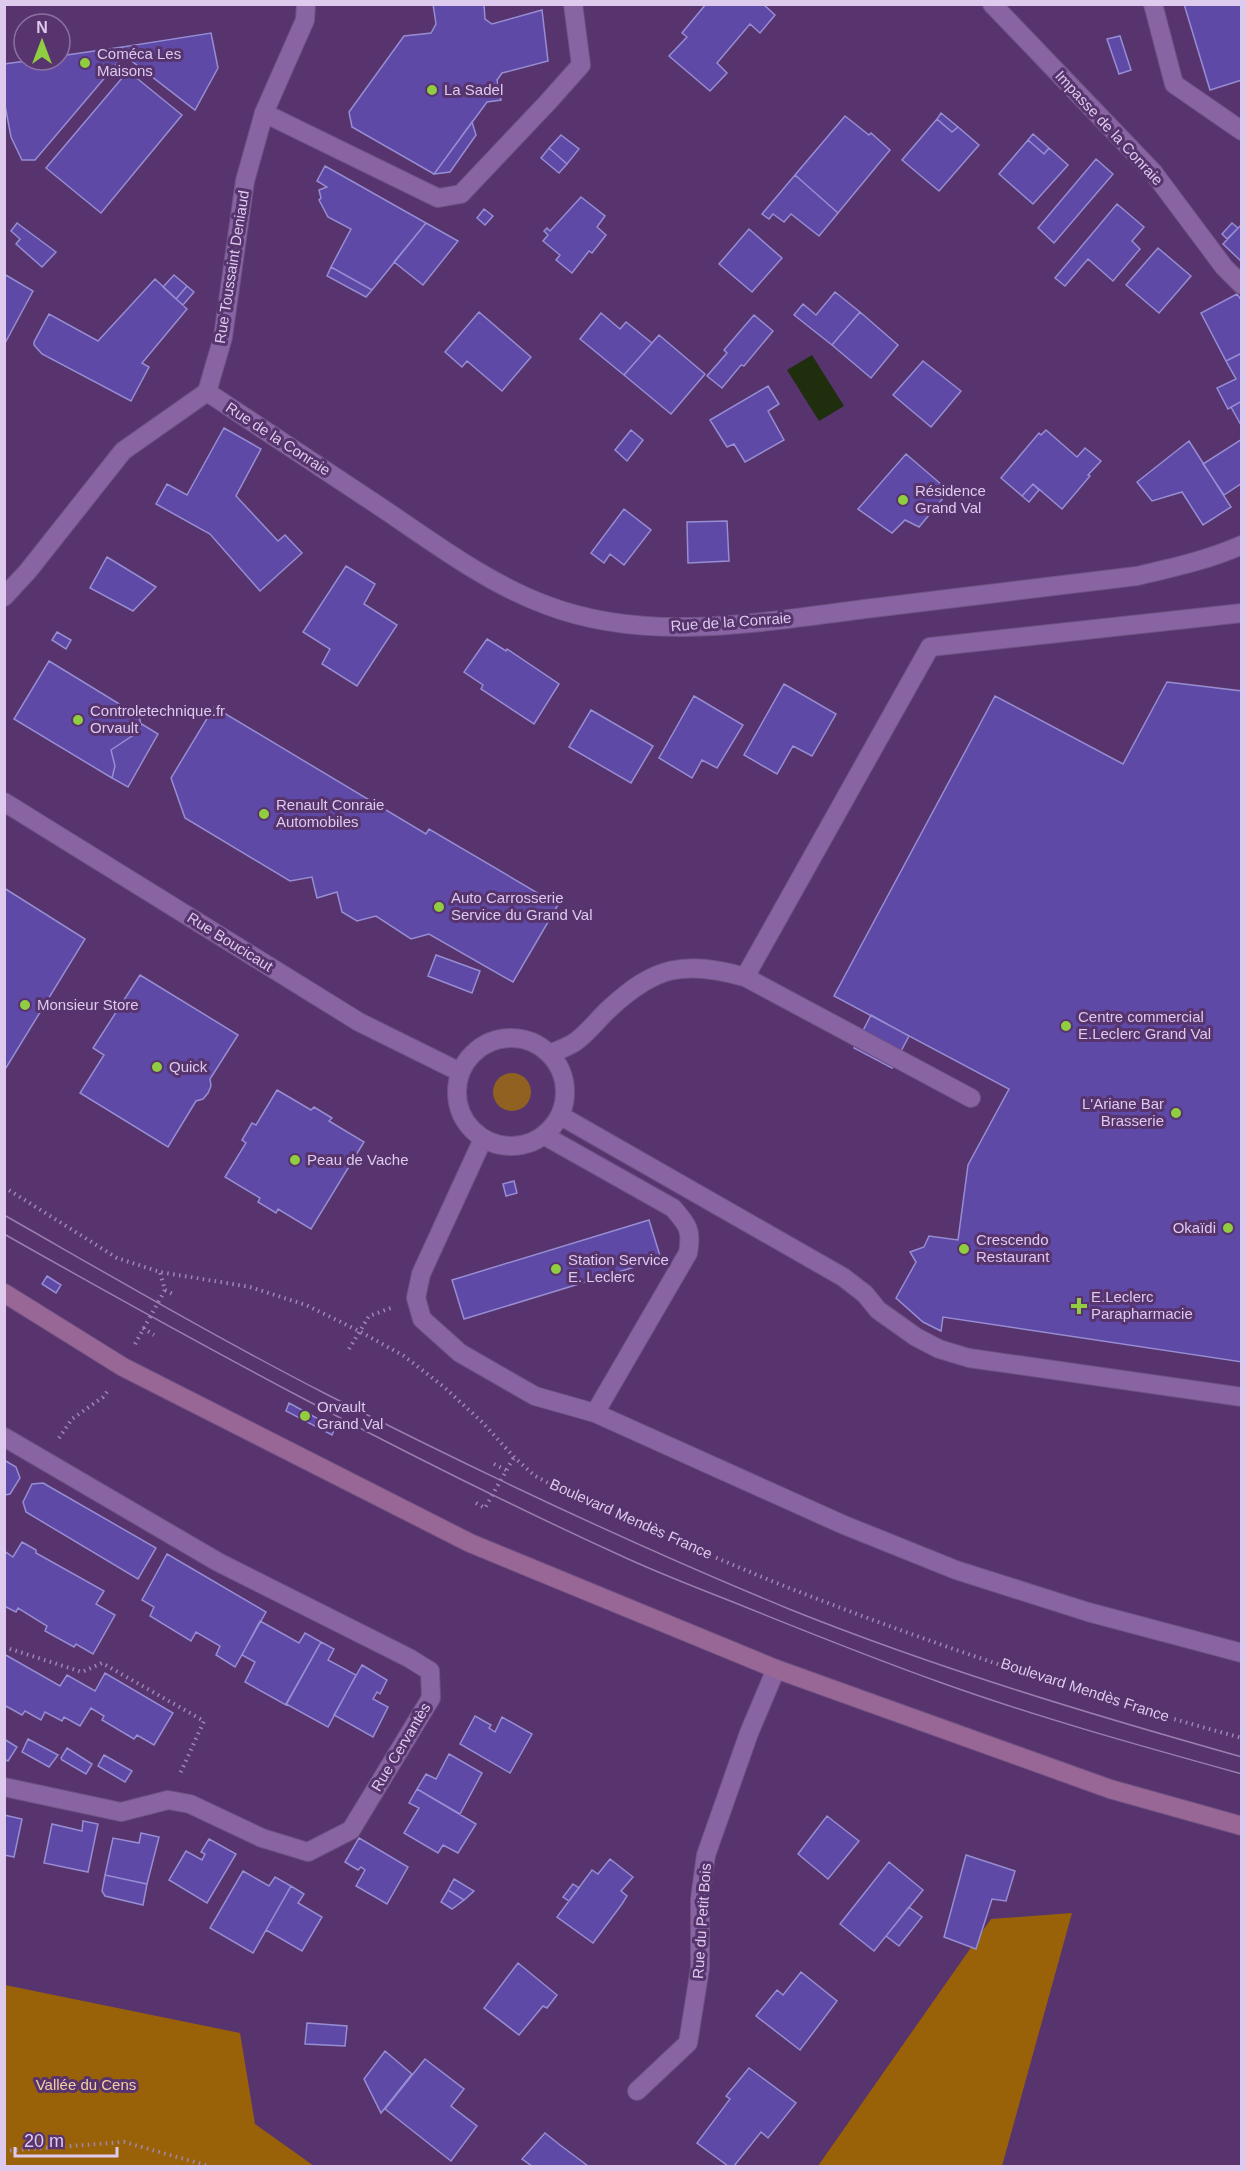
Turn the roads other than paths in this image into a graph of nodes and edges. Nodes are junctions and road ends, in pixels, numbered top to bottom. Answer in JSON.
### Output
{"nodes":[{"id":1,"x":306,"y":4,"type":"edge"},
{"id":2,"x":573,"y":4,"type":"edge"},
{"id":3,"x":992,"y":4,"type":"edge"},
{"id":4,"x":1153,"y":4,"type":"edge"},
{"id":5,"x":264,"y":113,"type":"junction"},
{"id":6,"x":1242,"y":131,"type":"edge"},
{"id":7,"x":1242,"y":285,"type":"edge"},
{"id":8,"x":207,"y":392,"type":"junction"},
{"id":9,"x":1242,"y":545,"type":"edge"},
{"id":10,"x":4,"y":597,"type":"edge"},
{"id":11,"x":1242,"y":613,"type":"edge"},
{"id":12,"x":4,"y":802,"type":"edge"},
{"id":13,"x":745,"y":977,"type":"junction"},
{"id":14,"x":550,"y":1053,"type":"junction"},
{"id":15,"x":460,"y":1072,"type":"junction"},
{"id":16,"x":971,"y":1098,"type":"dead end"},
{"id":17,"x":561,"y":1116,"type":"junction"},
{"id":18,"x":545,"y":1136,"type":"junction"},
{"id":19,"x":483,"y":1139,"type":"junction"},
{"id":20,"x":4,"y":1293,"type":"edge"},
{"id":21,"x":1242,"y":1397,"type":"edge"},
{"id":22,"x":595,"y":1413,"type":"junction"},
{"id":23,"x":4,"y":1437,"type":"edge"},
{"id":24,"x":1242,"y":1653,"type":"edge"},
{"id":25,"x":776,"y":1669,"type":"junction"},
{"id":26,"x":4,"y":1787,"type":"edge"},
{"id":27,"x":1242,"y":1826,"type":"edge"},
{"id":28,"x":637,"y":2091,"type":"dead end"}],
"edges":[{"from":1,"to":5,"type":"street","name":"Rue Toussaint Deniaud"},
{"from":2,"to":5,"type":"street"},
{"from":3,"to":7,"type":"street","name":"Impasse de la Conraie"},
{"from":4,"to":6,"type":"street"},
{"from":5,"to":8,"type":"street","name":"Rue Toussaint Deniaud"},
{"from":8,"to":9,"type":"street","name":"Rue de la Conraie"},
{"from":8,"to":10,"type":"street"},
{"from":11,"to":13,"type":"street"},
{"from":12,"to":15,"type":"street","name":"Rue Boucicaut"},
{"from":13,"to":14,"type":"street"},
{"from":13,"to":16,"type":"street"},
{"from":14,"to":15,"type":"street"},
{"from":14,"to":17,"type":"street"},
{"from":15,"to":19,"type":"street"},
{"from":17,"to":18,"type":"street"},
{"from":17,"to":21,"type":"street"},
{"from":18,"to":19,"type":"street"},
{"from":18,"to":22,"type":"street"},
{"from":19,"to":22,"type":"street"},
{"from":20,"to":25,"type":"main road"},
{"from":22,"to":24,"type":"street"},
{"from":23,"to":26,"type":"street","name":"Rue Cervantès"},
{"from":25,"to":27,"type":"main road"},
{"from":25,"to":28,"type":"street","name":"Rue du Petit Bois"}]}
